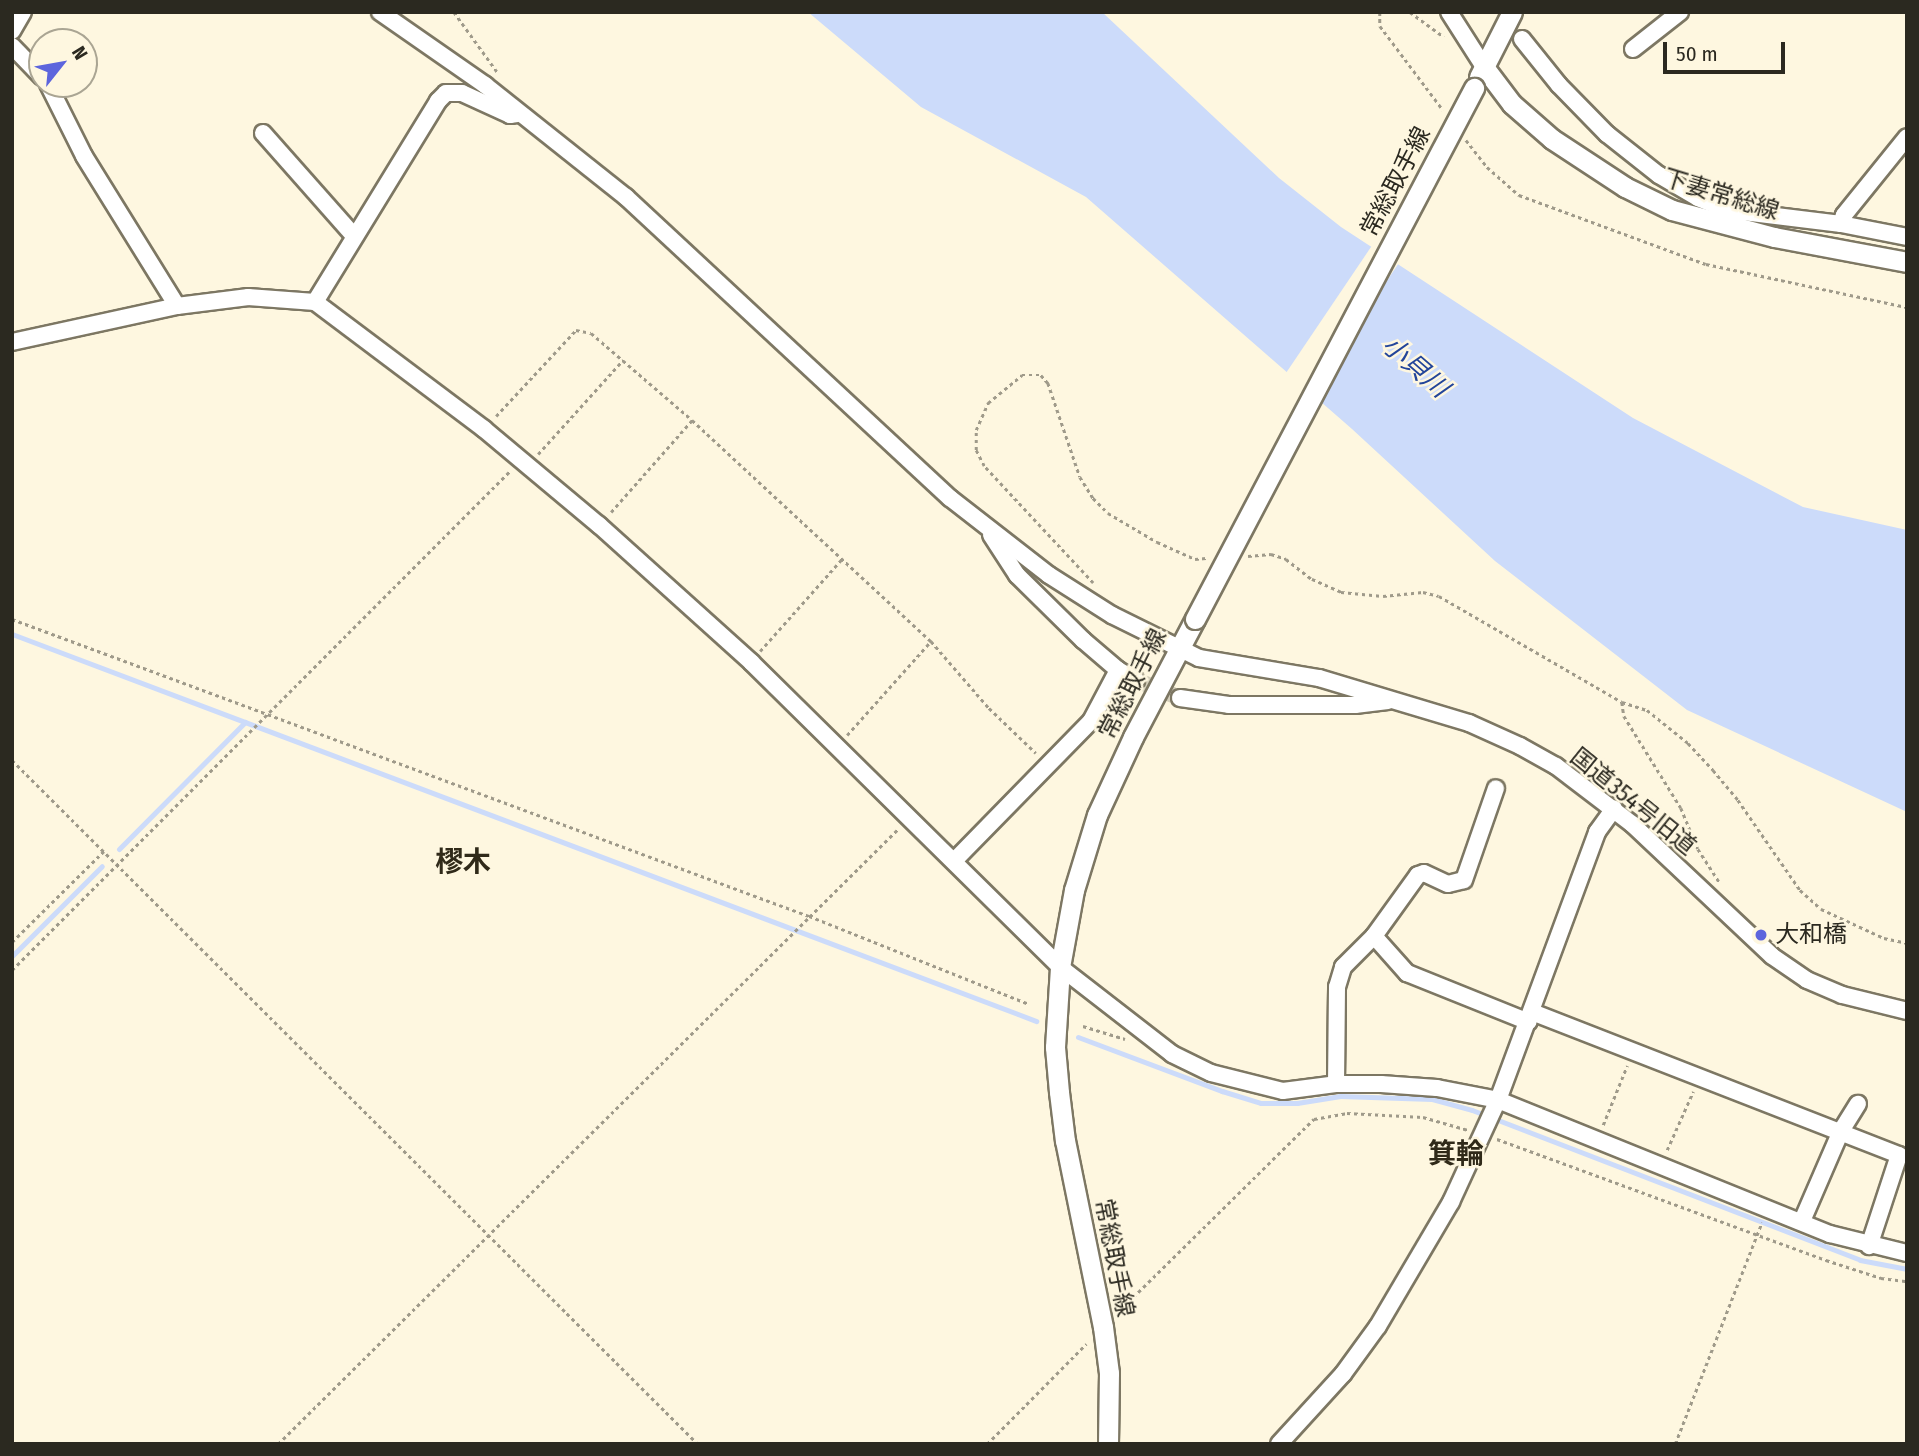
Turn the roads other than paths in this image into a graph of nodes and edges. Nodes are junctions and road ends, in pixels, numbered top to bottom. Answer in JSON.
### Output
{"nodes":[{"id":1,"x":23,"y":12,"type":"edge"},
{"id":2,"x":380,"y":12,"type":"edge"},
{"id":3,"x":1449,"y":12,"type":"edge"},
{"id":4,"x":1512,"y":12,"type":"edge"},
{"id":5,"x":1680,"y":12,"type":"edge"},
{"id":6,"x":12,"y":32,"type":"edge"},
{"id":7,"x":1522,"y":39,"type":"dead end"},
{"id":8,"x":12,"y":46,"type":"edge"},
{"id":9,"x":1633,"y":49,"type":"dead end"},
{"id":10,"x":28,"y":63,"type":"edge"},
{"id":11,"x":1483,"y":67,"type":"junction"},
{"id":12,"x":55,"y":98,"type":"edge"},
{"id":13,"x":520,"y":113,"type":"junction"},
{"id":14,"x":264,"y":133,"type":"dead end"},
{"id":15,"x":1907,"y":137,"type":"edge"},
{"id":16,"x":1726,"y":218,"type":"junction"},
{"id":17,"x":1841,"y":224,"type":"junction"},
{"id":18,"x":354,"y":236,"type":"junction"},
{"id":19,"x":1907,"y":237,"type":"edge"},
{"id":20,"x":1907,"y":262,"type":"edge"},
{"id":21,"x":315,"y":302,"type":"junction"},
{"id":22,"x":177,"y":306,"type":"junction"},
{"id":23,"x":12,"y":342,"type":"edge"},
{"id":24,"x":989,"y":530,"type":"junction"},
{"id":25,"x":1179,"y":651,"type":"junction"},
{"id":26,"x":1118,"y":670,"type":"junction"},
{"id":27,"x":1136,"y":680,"type":"tunnel mouth"},
{"id":28,"x":1180,"y":698,"type":"tunnel mouth"},
{"id":29,"x":1394,"y":700,"type":"junction"},
{"id":30,"x":1496,"y":788,"type":"dead end"},
{"id":31,"x":1614,"y":809,"type":"junction"},
{"id":32,"x":954,"y":861,"type":"junction"},
{"id":33,"x":1374,"y":936,"type":"junction"},
{"id":34,"x":1060,"y":967,"type":"junction"},
{"id":35,"x":1907,"y":1011,"type":"edge"},
{"id":36,"x":1530,"y":1017,"type":"junction"},
{"id":37,"x":1336,"y":1084,"type":"junction"},
{"id":38,"x":1497,"y":1104,"type":"junction"},
{"id":39,"x":1858,"y":1104,"type":"dead end"},
{"id":40,"x":1841,"y":1132,"type":"junction"},
{"id":41,"x":1802,"y":1221,"type":"junction"},
{"id":42,"x":1869,"y":1246,"type":"junction"},
{"id":43,"x":1907,"y":1253,"type":"edge"},
{"id":44,"x":1108,"y":1444,"type":"edge"},
{"id":45,"x":1279,"y":1444,"type":"edge"}],
"edges":[{"from":1,"to":6,"type":"street"},
{"from":2,"to":13,"type":"street","name":"国道354号旧道"},
{"from":3,"to":11,"type":"street"},
{"from":4,"to":11,"type":"main road","name":"常総取手線"},
{"from":5,"to":9,"type":"street"},
{"from":7,"to":16,"type":"street"},
{"from":8,"to":10,"type":"street"},
{"from":11,"to":16,"type":"main road","name":"下妻常総線"},
{"from":11,"to":25,"type":"main road","name":"常総取手線","bridge":true},
{"from":12,"to":22,"type":"street"},
{"from":13,"to":18,"type":"street"},
{"from":13,"to":24,"type":"street","name":"国道354号旧道"},
{"from":14,"to":18,"type":"street"},
{"from":15,"to":17,"type":"street"},
{"from":16,"to":17,"type":"street"},
{"from":16,"to":20,"type":"main road","name":"下妻常総線"},
{"from":17,"to":19,"type":"street"},
{"from":18,"to":21,"type":"street"},
{"from":21,"to":22,"type":"street"},
{"from":21,"to":32,"type":"street"},
{"from":22,"to":23,"type":"street"},
{"from":24,"to":25,"type":"street","name":"国道354号旧道"},
{"from":24,"to":26,"type":"street"},
{"from":25,"to":29,"type":"street","name":"国道354号旧道"},
{"from":25,"to":34,"type":"main road","name":"常総取手線"},
{"from":26,"to":27,"type":"street"},
{"from":26,"to":32,"type":"street"},
{"from":28,"to":29,"type":"street"},
{"from":29,"to":31,"type":"street","name":"国道354号旧道"},
{"from":30,"to":33,"type":"street"},
{"from":31,"to":35,"type":"street","name":"国道354号旧道"},
{"from":31,"to":36,"type":"street"},
{"from":32,"to":34,"type":"street"},
{"from":33,"to":36,"type":"street"},
{"from":33,"to":37,"type":"street"},
{"from":34,"to":37,"type":"street"},
{"from":34,"to":44,"type":"main road","name":"常総取手線"},
{"from":36,"to":38,"type":"street"},
{"from":36,"to":40,"type":"street"},
{"from":37,"to":38,"type":"street"},
{"from":38,"to":41,"type":"street"},
{"from":38,"to":45,"type":"street"},
{"from":39,"to":40,"type":"street"},
{"from":40,"to":41,"type":"street"},
{"from":40,"to":42,"type":"street"},
{"from":41,"to":42,"type":"street"},
{"from":42,"to":43,"type":"street"}]}
